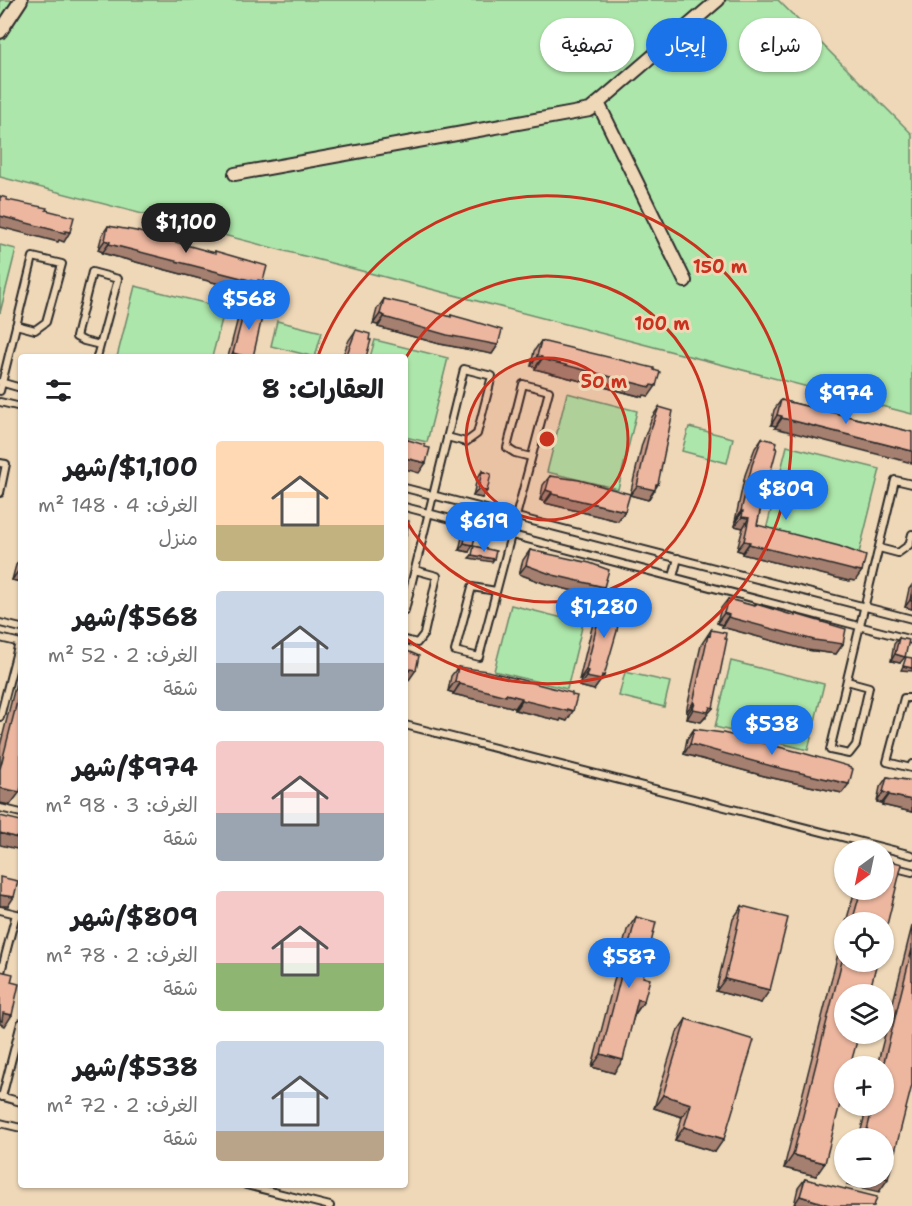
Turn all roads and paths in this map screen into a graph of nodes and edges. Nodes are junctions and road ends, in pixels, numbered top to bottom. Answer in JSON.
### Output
{"nodes":[{"id":1,"x":21,"y":0,"type":"edge"},
{"id":2,"x":718,"y":0,"type":"edge"},
{"id":3,"x":0,"y":32,"type":"edge"},
{"id":4,"x":598,"y":103,"type":"junction"},
{"id":5,"x":235,"y":174,"type":"dead end"},
{"id":6,"x":685,"y":281,"type":"dead end"},
{"id":7,"x":16,"y":325,"type":"junction"},
{"id":8,"x":100,"y":345,"type":"junction"},
{"id":9,"x":98,"y":354,"type":"edge"},
{"id":10,"x":1,"y":382,"type":"edge"},
{"id":11,"x":18,"y":387,"type":"edge"},
{"id":12,"x":0,"y":391,"type":"edge"},
{"id":13,"x":0,"y":402,"type":"edge"},
{"id":14,"x":18,"y":406,"type":"edge"},
{"id":15,"x":447,"y":437,"type":"junction"},
{"id":16,"x":531,"y":457,"type":"junction"},
{"id":17,"x":0,"y":463,"type":"edge"},
{"id":18,"x":912,"y":484,"type":"edge"},
{"id":19,"x":408,"y":489,"type":"edge"},
{"id":20,"x":0,"y":493,"type":"edge"},
{"id":21,"x":433,"y":495,"type":"junction"},
{"id":22,"x":408,"y":508,"type":"edge"},
{"id":23,"x":428,"y":514,"type":"junction"},
{"id":24,"x":516,"y":516,"type":"junction"},
{"id":25,"x":912,"y":534,"type":"edge"},
{"id":26,"x":511,"y":535,"type":"junction"},
{"id":27,"x":879,"y":548,"type":"junction"},
{"id":28,"x":678,"y":558,"type":"junction"},
{"id":29,"x":415,"y":570,"type":"junction"},
{"id":30,"x":673,"y":577,"type":"junction"},
{"id":31,"x":496,"y":591,"type":"junction"},
{"id":32,"x":408,"y":598,"type":"edge"},
{"id":33,"x":865,"y":607,"type":"junction"},
{"id":34,"x":912,"y":619,"type":"edge"},
{"id":35,"x":0,"y":623,"type":"edge"},
{"id":36,"x":860,"y":626,"type":"junction"},
{"id":37,"x":18,"y":627,"type":"edge"},
{"id":38,"x":0,"y":638,"type":"edge"},
{"id":39,"x":912,"y":640,"type":"edge"},
{"id":40,"x":408,"y":641,"type":"edge"},
{"id":41,"x":18,"y":642,"type":"edge"},
{"id":42,"x":18,"y":650,"type":"edge"},
{"id":43,"x":846,"y":681,"type":"junction"},
{"id":44,"x":912,"y":698,"type":"edge"},
{"id":45,"x":0,"y":717,"type":"edge"},
{"id":46,"x":408,"y":726,"type":"edge"},
{"id":47,"x":912,"y":764,"type":"edge"},
{"id":48,"x":0,"y":808,"type":"edge"},
{"id":49,"x":18,"y":812,"type":"edge"},
{"id":50,"x":912,"y":855,"type":"edge"},
{"id":51,"x":894,"y":868,"type":"edge"},
{"id":52,"x":912,"y":872,"type":"edge"},
{"id":53,"x":0,"y":910,"type":"edge"},
{"id":54,"x":18,"y":915,"type":"edge"},
{"id":55,"x":1,"y":972,"type":"edge"},
{"id":56,"x":18,"y":1034,"type":"edge"},
{"id":57,"x":1,"y":1097,"type":"edge"},
{"id":58,"x":18,"y":1101,"type":"edge"},
{"id":59,"x":0,"y":1123,"type":"edge"},
{"id":60,"x":18,"y":1127,"type":"edge"},
{"id":61,"x":258,"y":1188,"type":"edge"},
{"id":62,"x":330,"y":1206,"type":"edge"}],
"edges":[{"from":1,"to":3,"type":"street"},
{"from":2,"to":4,"type":"street"},
{"from":4,"to":5,"type":"street"},
{"from":4,"to":6,"type":"street"},
{"from":7,"to":7,"type":"lane"},
{"from":7,"to":10,"type":"lane"},
{"from":8,"to":8,"type":"lane"},
{"from":8,"to":9,"type":"lane"},
{"from":10,"to":11,"type":"lane"},
{"from":10,"to":12,"type":"lane"},
{"from":13,"to":14,"type":"lane"},
{"from":15,"to":15,"type":"lane"},
{"from":15,"to":21,"type":"lane"},
{"from":16,"to":16,"type":"lane"},
{"from":16,"to":24,"type":"lane"},
{"from":17,"to":20,"type":"lane"},
{"from":18,"to":27,"type":"lane"},
{"from":19,"to":21,"type":"lane"},
{"from":21,"to":23,"type":"lane"},
{"from":21,"to":24,"type":"lane"},
{"from":22,"to":23,"type":"lane"},
{"from":23,"to":26,"type":"lane"},
{"from":23,"to":29,"type":"lane"},
{"from":24,"to":26,"type":"lane"},
{"from":24,"to":28,"type":"lane"},
{"from":25,"to":27,"type":"lane"},
{"from":26,"to":30,"type":"lane"},
{"from":26,"to":31,"type":"lane"},
{"from":27,"to":33,"type":"lane"},
{"from":28,"to":30,"type":"lane"},
{"from":28,"to":33,"type":"lane"},
{"from":29,"to":32,"type":"lane"},
{"from":29,"to":40,"type":"lane"},
{"from":30,"to":36,"type":"lane"},
{"from":31,"to":31,"type":"lane"},
{"from":33,"to":34,"type":"lane"},
{"from":33,"to":36,"type":"lane"},
{"from":35,"to":37,"type":"lane"},
{"from":36,"to":39,"type":"lane"},
{"from":36,"to":43,"type":"lane"},
{"from":38,"to":41,"type":"lane"},
{"from":42,"to":45,"type":"lane"},
{"from":43,"to":43,"type":"lane"},
{"from":44,"to":47,"type":"lane"},
{"from":46,"to":50,"type":"lane"},
{"from":48,"to":49,"type":"lane"},
{"from":51,"to":52,"type":"lane"},
{"from":53,"to":54,"type":"lane"},
{"from":54,"to":55,"type":"lane"},
{"from":56,"to":57,"type":"lane"},
{"from":57,"to":58,"type":"lane"},
{"from":59,"to":60,"type":"lane"},
{"from":61,"to":62,"type":"lane"}]}
